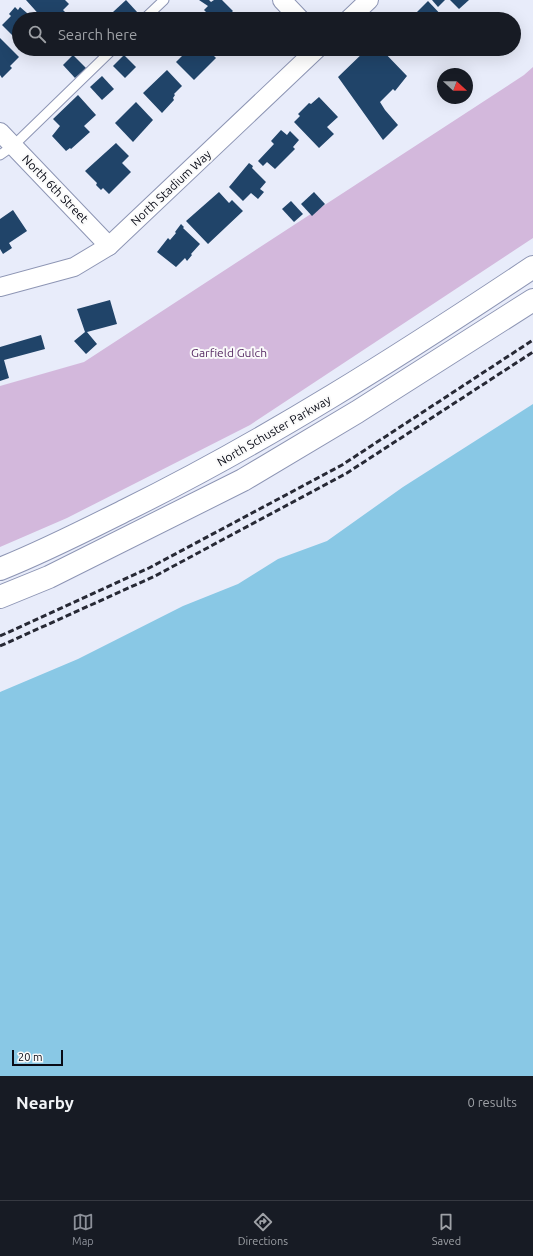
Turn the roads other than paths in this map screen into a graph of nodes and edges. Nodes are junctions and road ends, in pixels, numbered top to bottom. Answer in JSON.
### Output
{"nodes":[{"id":1,"x":164,"y":0,"type":"edge"},
{"id":2,"x":282,"y":0,"type":"edge"},
{"id":3,"x":369,"y":0,"type":"edge"},
{"id":4,"x":151,"y":12,"type":"edge"},
{"id":5,"x":293,"y":12,"type":"edge"},
{"id":6,"x":356,"y":12,"type":"edge"},
{"id":7,"x":106,"y":56,"type":"edge"},
{"id":8,"x":310,"y":56,"type":"edge"},
{"id":9,"x":0,"y":132,"type":"edge"},
{"id":10,"x":7,"y":150,"type":"edge"},
{"id":11,"x":109,"y":246,"type":"junction"},
{"id":12,"x":533,"y":267,"type":"edge"},
{"id":13,"x":0,"y":287,"type":"edge"},
{"id":14,"x":533,"y":300,"type":"edge"},
{"id":15,"x":0,"y":569,"type":"edge"},
{"id":16,"x":0,"y":597,"type":"edge"}],
"edges":[{"from":1,"to":4,"type":"lane"},
{"from":2,"to":5,"type":"street"},
{"from":3,"to":6,"type":"street"},
{"from":7,"to":10,"type":"lane"},
{"from":8,"to":11,"type":"street","name":"North Stadium Way"},
{"from":9,"to":10,"type":"street","name":"North 6th Street"},
{"from":10,"to":11,"type":"street","name":"North 6th Street"},
{"from":11,"to":13,"type":"street","name":"North Stadium Way"},
{"from":12,"to":15,"type":"highway","name":"North Schuster Parkway"},
{"from":14,"to":16,"type":"highway"}]}
